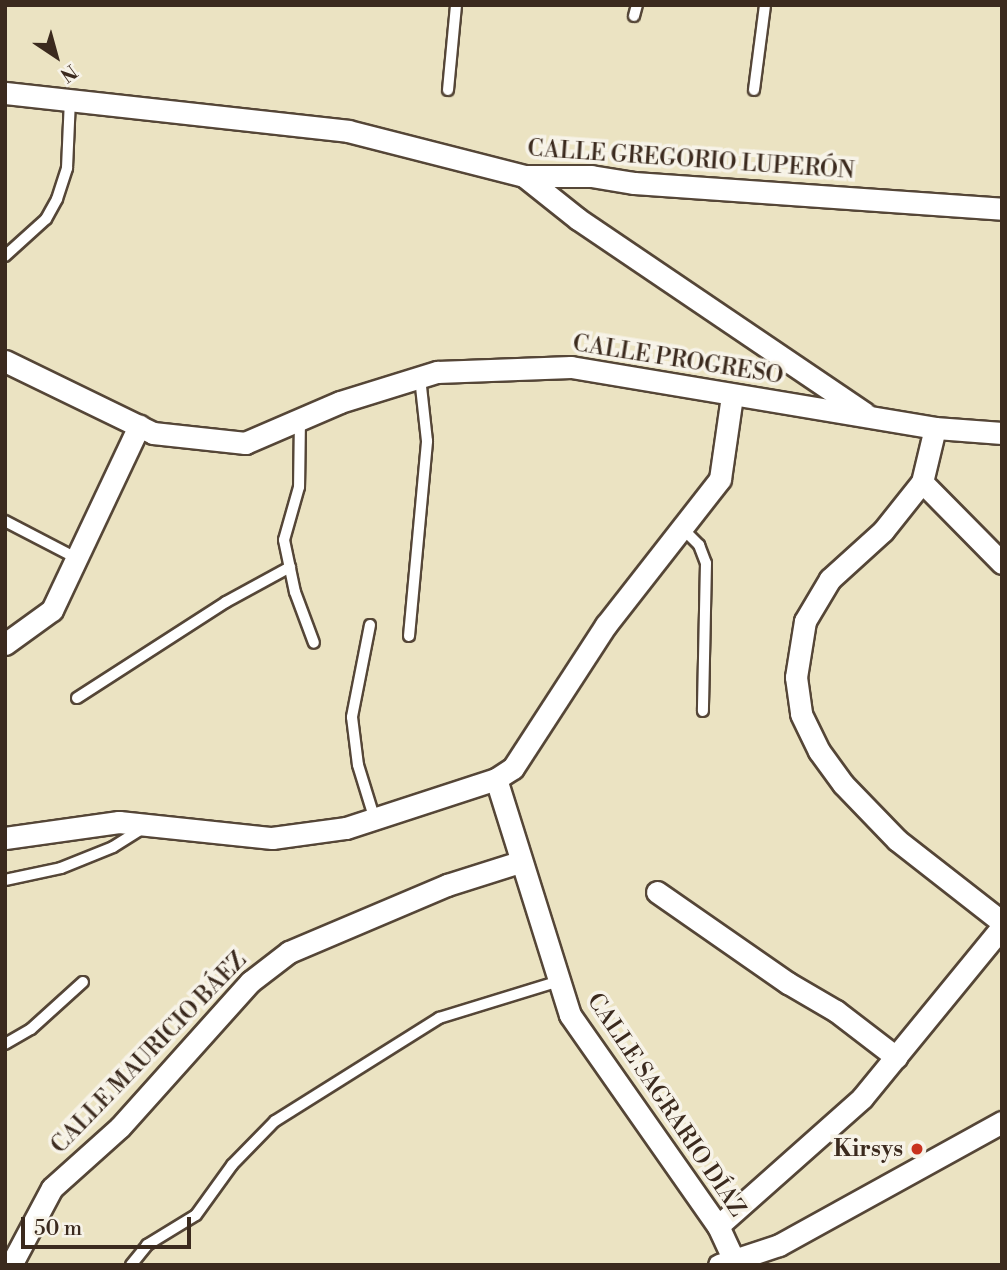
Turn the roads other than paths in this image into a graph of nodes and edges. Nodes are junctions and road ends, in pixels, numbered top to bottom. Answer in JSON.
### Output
{"nodes":[{"id":1,"x":456,"y":5,"type":"edge"},
{"id":2,"x":765,"y":5,"type":"edge"},
{"id":3,"x":449,"y":90,"type":"dead end"},
{"id":4,"x":754,"y":90,"type":"dead end"},
{"id":5,"x":5,"y":93,"type":"edge"},
{"id":6,"x":70,"y":99,"type":"junction"},
{"id":7,"x":523,"y":176,"type":"junction"},
{"id":8,"x":1002,"y":209,"type":"edge"},
{"id":9,"x":5,"y":256,"type":"edge"},
{"id":10,"x":5,"y":362,"type":"edge"},
{"id":11,"x":420,"y":378,"type":"junction"},
{"id":12,"x":732,"y":396,"type":"junction"},
{"id":13,"x":868,"y":416,"type":"junction"},
{"id":14,"x":300,"y":418,"type":"junction"},
{"id":15,"x":139,"y":426,"type":"junction"},
{"id":16,"x":934,"y":428,"type":"junction"},
{"id":17,"x":1002,"y":433,"type":"edge"},
{"id":18,"x":922,"y":482,"type":"junction"},
{"id":19,"x":5,"y":520,"type":"edge"},
{"id":20,"x":683,"y":529,"type":"junction"},
{"id":21,"x":78,"y":559,"type":"junction"},
{"id":22,"x":1002,"y":563,"type":"edge"},
{"id":23,"x":290,"y":567,"type":"junction"},
{"id":24,"x":370,"y":625,"type":"dead end"},
{"id":25,"x":409,"y":636,"type":"dead end"},
{"id":26,"x":314,"y":643,"type":"dead end"},
{"id":27,"x":5,"y":644,"type":"edge"},
{"id":28,"x":76,"y":698,"type":"dead end"},
{"id":29,"x":703,"y":711,"type":"dead end"},
{"id":30,"x":496,"y":779,"type":"junction"},
{"id":31,"x":375,"y":820,"type":"junction"},
{"id":32,"x":147,"y":826,"type":"junction"},
{"id":33,"x":5,"y":838,"type":"edge"},
{"id":34,"x":520,"y":862,"type":"junction"},
{"id":35,"x":5,"y":880,"type":"edge"},
{"id":36,"x":657,"y":892,"type":"dead end"},
{"id":37,"x":1002,"y":925,"type":"edge"},
{"id":38,"x":559,"y":981,"type":"junction"},
{"id":39,"x":83,"y":982,"type":"dead end"},
{"id":40,"x":5,"y":1044,"type":"edge"},
{"id":41,"x":896,"y":1057,"type":"junction"},
{"id":42,"x":1002,"y":1122,"type":"edge"},
{"id":43,"x":718,"y":1226,"type":"junction"},
{"id":44,"x":726,"y":1262,"type":"edge"},
{"id":45,"x":11,"y":1265,"type":"edge"},
{"id":46,"x":131,"y":1265,"type":"edge"}],
"edges":[{"from":1,"to":3,"type":"lane"},
{"from":2,"to":4,"type":"lane"},
{"from":5,"to":6,"type":"street","name":"CALLE GREGORIO LUPERÓN"},
{"from":6,"to":7,"type":"street","name":"CALLE GREGORIO LUPERÓN"},
{"from":6,"to":9,"type":"lane"},
{"from":7,"to":8,"type":"street","name":"CALLE GREGORIO LUPERÓN"},
{"from":7,"to":13,"type":"street"},
{"from":10,"to":15,"type":"street","name":"CALLE PROGRESO"},
{"from":11,"to":12,"type":"street","name":"CALLE PROGRESO"},
{"from":11,"to":14,"type":"street","name":"CALLE PROGRESO"},
{"from":11,"to":25,"type":"lane"},
{"from":12,"to":13,"type":"street","name":"CALLE PROGRESO"},
{"from":12,"to":20,"type":"street"},
{"from":13,"to":16,"type":"street","name":"CALLE PROGRESO"},
{"from":14,"to":15,"type":"street","name":"CALLE PROGRESO"},
{"from":14,"to":23,"type":"lane"},
{"from":15,"to":21,"type":"street"},
{"from":16,"to":17,"type":"street","name":"CALLE PROGRESO"},
{"from":16,"to":18,"type":"street"},
{"from":18,"to":22,"type":"street"},
{"from":18,"to":37,"type":"street"},
{"from":19,"to":21,"type":"lane"},
{"from":20,"to":29,"type":"lane"},
{"from":20,"to":30,"type":"street"},
{"from":21,"to":27,"type":"street"},
{"from":23,"to":26,"type":"lane"},
{"from":23,"to":28,"type":"lane"},
{"from":24,"to":31,"type":"lane"},
{"from":30,"to":31,"type":"street"},
{"from":30,"to":34,"type":"street","name":"CALLE SAGRARIO DÍAZ"},
{"from":31,"to":32,"type":"street"},
{"from":32,"to":33,"type":"street"},
{"from":32,"to":35,"type":"lane"},
{"from":34,"to":38,"type":"street","name":"CALLE SAGRARIO DÍAZ"},
{"from":34,"to":45,"type":"street","name":"CALLE MAURICIO BÁEZ"},
{"from":36,"to":41,"type":"street"},
{"from":37,"to":41,"type":"street"},
{"from":38,"to":43,"type":"street","name":"CALLE SAGRARIO DÍAZ"},
{"from":38,"to":46,"type":"lane"},
{"from":39,"to":40,"type":"lane"},
{"from":41,"to":43,"type":"street"},
{"from":42,"to":44,"type":"street"},
{"from":43,"to":44,"type":"street","name":"CALLE SAGRARIO DÍAZ"}]}
